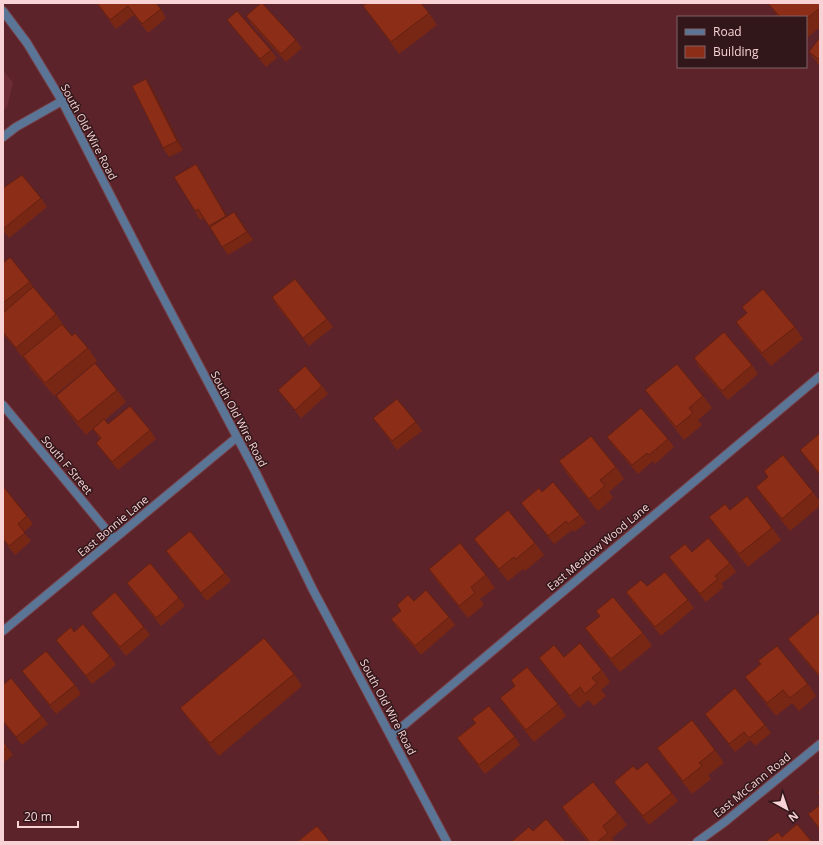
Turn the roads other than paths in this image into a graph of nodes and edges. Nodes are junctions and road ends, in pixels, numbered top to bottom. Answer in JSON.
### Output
{"nodes":[{"id":1,"x":3,"y":11,"type":"edge"},
{"id":2,"x":62,"y":101,"type":"junction"},
{"id":3,"x":3,"y":137,"type":"edge"},
{"id":4,"x":820,"y":376,"type":"edge"},
{"id":5,"x":3,"y":405,"type":"edge"},
{"id":6,"x":236,"y":438,"type":"junction"},
{"id":7,"x":114,"y":539,"type":"junction"},
{"id":8,"x":3,"y":631,"type":"edge"},
{"id":9,"x":391,"y":736,"type":"junction"},
{"id":10,"x":820,"y":744,"type":"edge"},
{"id":11,"x":447,"y":842,"type":"edge"},
{"id":12,"x":697,"y":842,"type":"edge"}],
"edges":[{"from":1,"to":2,"type":"street","name":"South Old Wire Road"},
{"from":2,"to":3,"type":"street"},
{"from":2,"to":6,"type":"street","name":"South Old Wire Road"},
{"from":4,"to":9,"type":"street","name":"East Meadow Wood Lane"},
{"from":5,"to":7,"type":"street","name":"South F Street"},
{"from":6,"to":7,"type":"street","name":"East Bonnie Lane"},
{"from":6,"to":9,"type":"street","name":"South Old Wire Road"},
{"from":7,"to":8,"type":"street","name":"East Bonnie Lane"},
{"from":9,"to":11,"type":"street","name":"South Old Wire Road"},
{"from":10,"to":12,"type":"street","name":"East McCann Road"}]}
